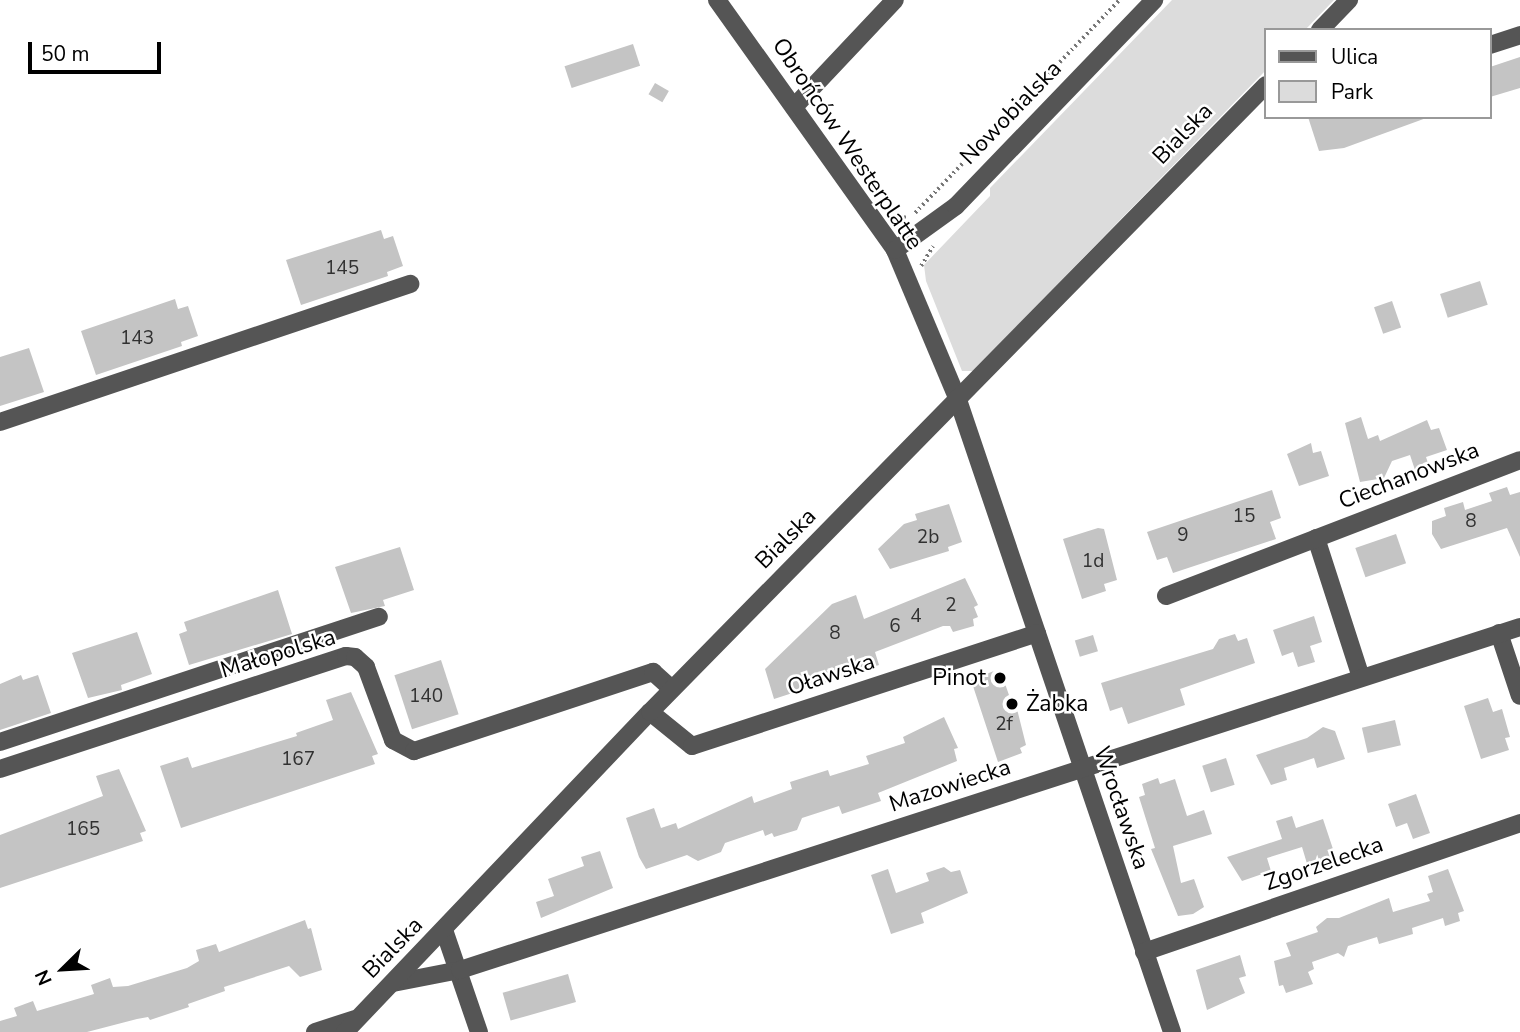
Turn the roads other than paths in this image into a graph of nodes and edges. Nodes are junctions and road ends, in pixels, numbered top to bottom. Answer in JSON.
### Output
{"nodes":[{"id":1,"x":717,"y":0,"type":"edge"},
{"id":2,"x":895,"y":0,"type":"edge"},
{"id":3,"x":1154,"y":0,"type":"edge"},
{"id":4,"x":1349,"y":0,"type":"edge"},
{"id":5,"x":1322,"y":28,"type":"edge"},
{"id":6,"x":1520,"y":34,"type":"edge"},
{"id":7,"x":1492,"y":44,"type":"edge"},
{"id":8,"x":1264,"y":87,"type":"edge"},
{"id":9,"x":794,"y":107,"type":"junction"},
{"id":10,"x":895,"y":250,"type":"junction"},
{"id":11,"x":410,"y":285,"type":"dead end"},
{"id":12,"x":958,"y":400,"type":"junction"},
{"id":13,"x":0,"y":422,"type":"edge"},
{"id":14,"x":1520,"y":460,"type":"edge"},
{"id":15,"x":1316,"y":538,"type":"junction"},
{"id":16,"x":1166,"y":596,"type":"dead end"},
{"id":17,"x":379,"y":617,"type":"dead end"},
{"id":18,"x":1520,"y":627,"type":"edge"},
{"id":19,"x":1037,"y":633,"type":"junction"},
{"id":20,"x":1499,"y":633,"type":"junction"},
{"id":21,"x":1361,"y":677,"type":"junction"},
{"id":22,"x":672,"y":689,"type":"junction"},
{"id":23,"x":1520,"y":696,"type":"edge"},
{"id":24,"x":650,"y":712,"type":"junction"},
{"id":25,"x":0,"y":741,"type":"edge"},
{"id":26,"x":0,"y":769,"type":"edge"},
{"id":27,"x":1082,"y":769,"type":"junction"},
{"id":28,"x":1520,"y":823,"type":"edge"},
{"id":29,"x":444,"y":930,"type":"junction"},
{"id":30,"x":1144,"y":952,"type":"junction"},
{"id":31,"x":460,"y":970,"type":"junction"},
{"id":32,"x":393,"y":983,"type":"junction"},
{"id":33,"x":359,"y":1018,"type":"junction"},
{"id":34,"x":316,"y":1032,"type":"edge"},
{"id":35,"x":345,"y":1032,"type":"edge"},
{"id":36,"x":479,"y":1032,"type":"edge"},
{"id":37,"x":1172,"y":1032,"type":"edge"}],
"edges":[{"from":1,"to":9,"type":"street","name":"Obrońców Westerplatte"},
{"from":2,"to":9,"type":"street"},
{"from":3,"to":10,"type":"street","name":"Nowobialska"},
{"from":4,"to":5,"type":"street"},
{"from":6,"to":7,"type":"street"},
{"from":8,"to":12,"type":"street","name":"Bialska"},
{"from":9,"to":10,"type":"street","name":"Obrońców Westerplatte"},
{"from":10,"to":12,"type":"street","name":"Obrońców Westerplatte"},
{"from":11,"to":13,"type":"street"},
{"from":12,"to":19,"type":"street","name":"Wrocławska"},
{"from":12,"to":22,"type":"street","name":"Bialska"},
{"from":14,"to":15,"type":"street","name":"Ciechanowska"},
{"from":15,"to":16,"type":"street","name":"Ciechanowska"},
{"from":15,"to":21,"type":"street"},
{"from":17,"to":25,"type":"street"},
{"from":18,"to":20,"type":"street","name":"Mazowiecka"},
{"from":19,"to":24,"type":"street","name":"Oławska"},
{"from":19,"to":27,"type":"street","name":"Wrocławska"},
{"from":20,"to":21,"type":"street","name":"Mazowiecka"},
{"from":20,"to":23,"type":"street"},
{"from":21,"to":27,"type":"street","name":"Mazowiecka"},
{"from":22,"to":24,"type":"street","name":"Bialska"},
{"from":22,"to":26,"type":"street","name":"Małopolska"},
{"from":24,"to":29,"type":"street","name":"Bialska"},
{"from":27,"to":30,"type":"street","name":"Wrocławska"},
{"from":27,"to":31,"type":"street","name":"Mazowiecka"},
{"from":28,"to":30,"type":"street","name":"Zgorzelecka"},
{"from":29,"to":31,"type":"street"},
{"from":29,"to":32,"type":"street","name":"Bialska"},
{"from":30,"to":37,"type":"street","name":"Wrocławska"},
{"from":31,"to":32,"type":"street","name":"Mazowiecka"},
{"from":31,"to":36,"type":"street"},
{"from":32,"to":33,"type":"street","name":"Bialska"},
{"from":33,"to":34,"type":"street"},
{"from":33,"to":35,"type":"street","name":"Bialska"}]}
